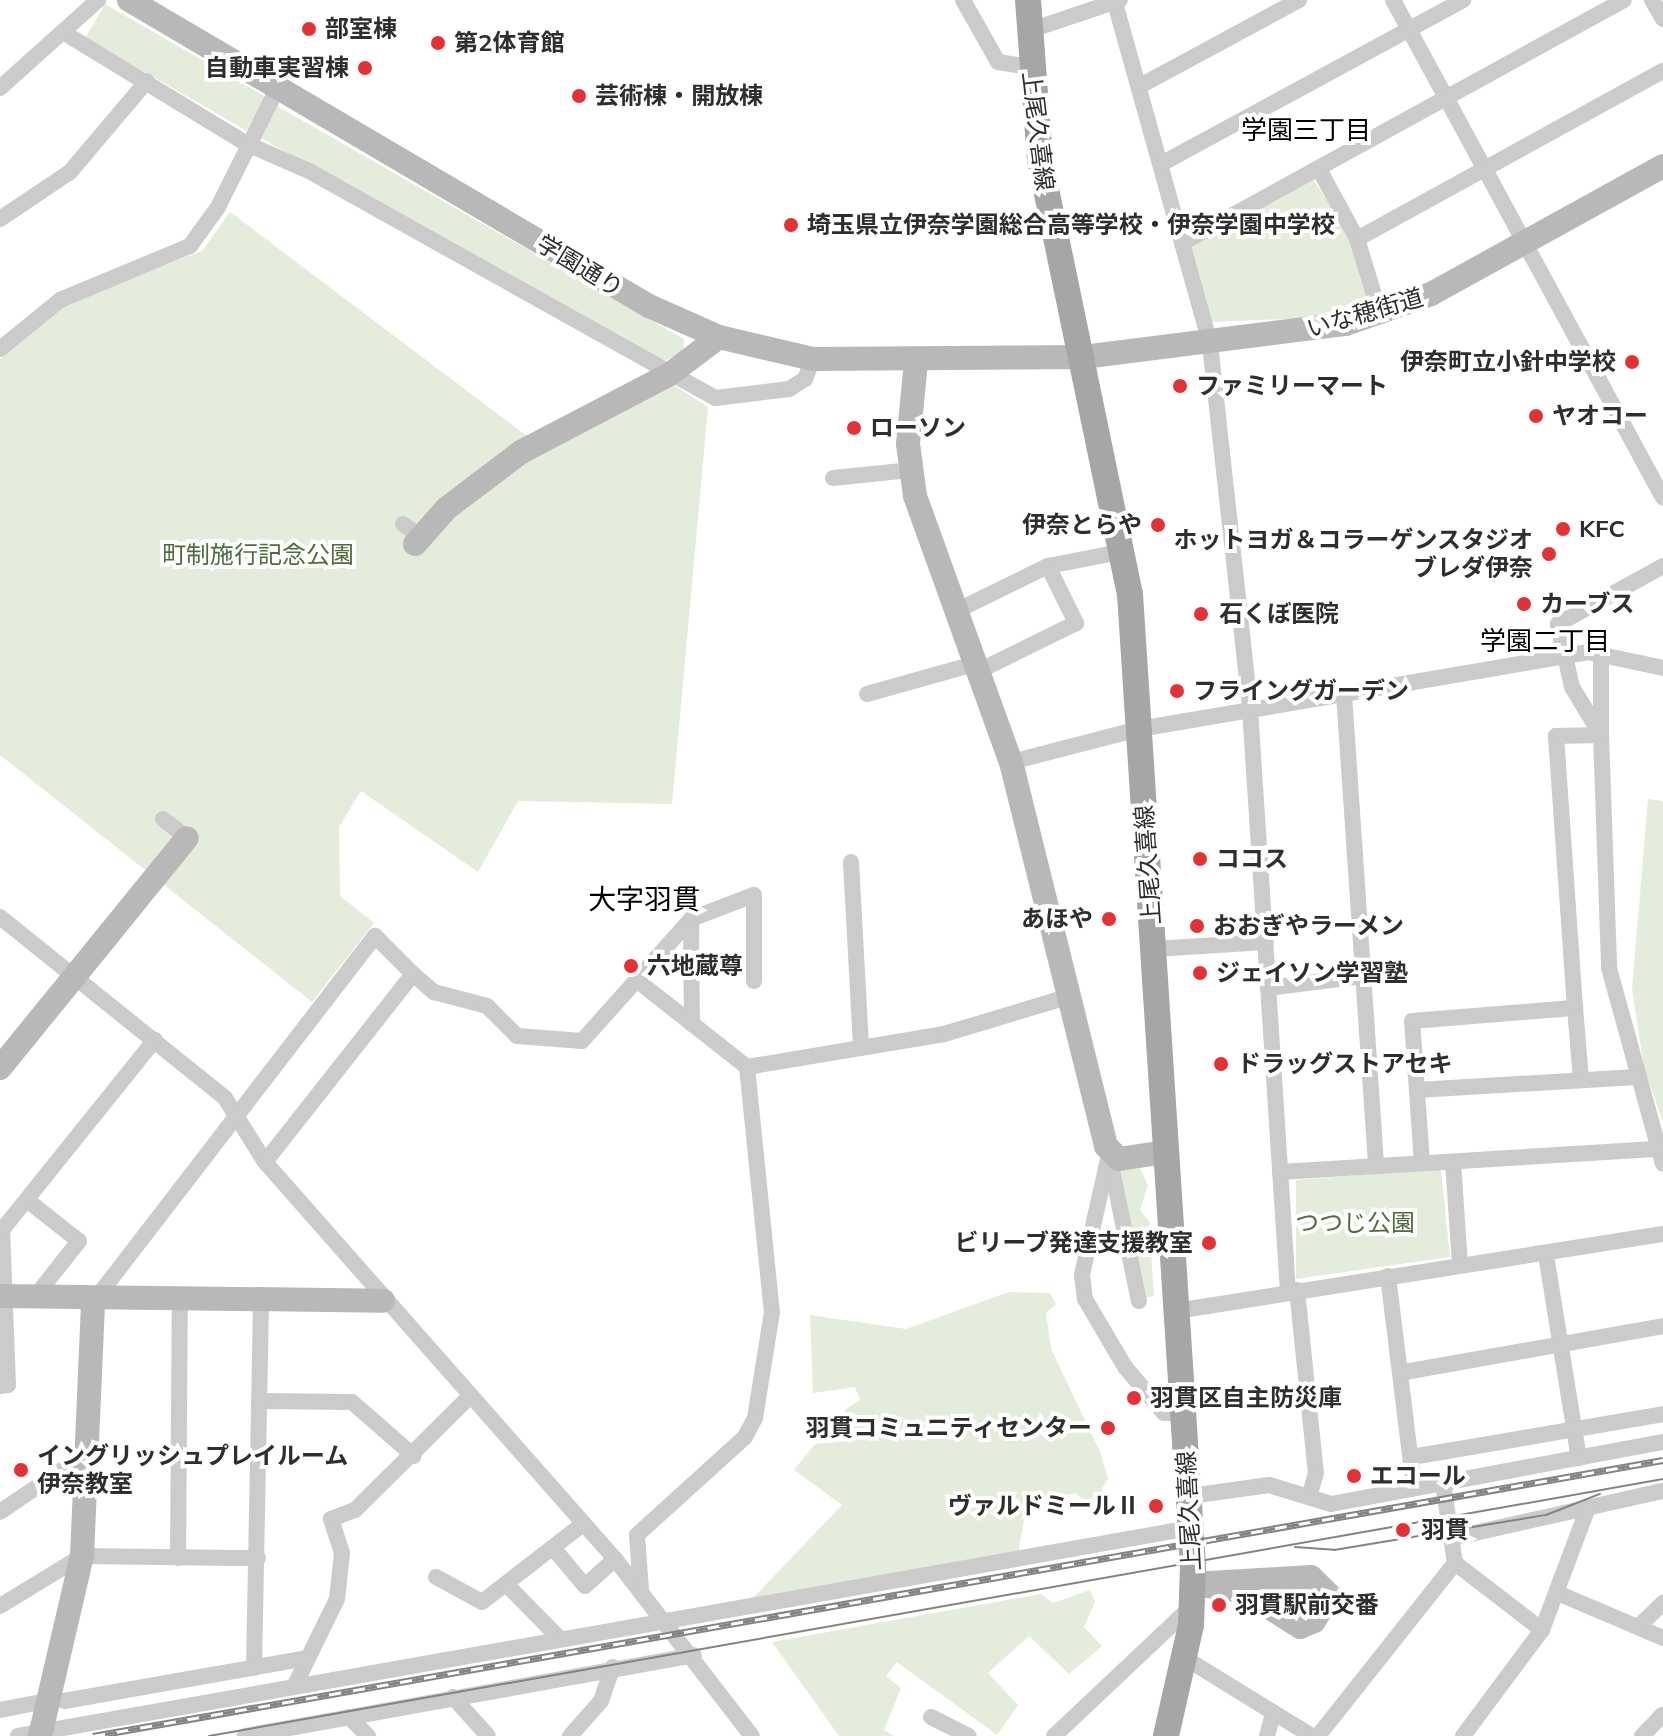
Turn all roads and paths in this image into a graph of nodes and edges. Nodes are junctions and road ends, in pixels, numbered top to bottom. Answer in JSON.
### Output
{"nodes":[{"id":1,"x":98,"y":0,"type":"edge"},
{"id":2,"x":129,"y":0,"type":"edge"},
{"id":3,"x":963,"y":0,"type":"edge"},
{"id":4,"x":1028,"y":0,"type":"edge"},
{"id":5,"x":1299,"y":0,"type":"edge"},
{"id":6,"x":1393,"y":0,"type":"edge"},
{"id":7,"x":1463,"y":0,"type":"edge"},
{"id":8,"x":1624,"y":0,"type":"edge"},
{"id":9,"x":1652,"y":0,"type":"edge"},
{"id":10,"x":1118,"y":1,"type":"edge"},
{"id":11,"x":1663,"y":19,"type":"edge"},
{"id":12,"x":1410,"y":29,"type":"junction"},
{"id":13,"x":1028,"y":31,"type":"junction"},
{"id":14,"x":66,"y":34,"type":"junction"},
{"id":15,"x":1030,"y":67,"type":"junction"},
{"id":16,"x":1663,"y":71,"type":"edge"},
{"id":17,"x":147,"y":81,"type":"junction"},
{"id":18,"x":279,"y":85,"type":"junction"},
{"id":19,"x":1140,"y":86,"type":"junction"},
{"id":20,"x":0,"y":88,"type":"edge"},
{"id":21,"x":1449,"y":98,"type":"junction"},
{"id":22,"x":247,"y":144,"type":"junction"},
{"id":23,"x":1161,"y":164,"type":"junction"},
{"id":24,"x":1663,"y":166,"type":"edge"},
{"id":25,"x":1485,"y":167,"type":"junction"},
{"id":26,"x":1319,"y":169,"type":"junction"},
{"id":27,"x":0,"y":219,"type":"edge"},
{"id":28,"x":1357,"y":239,"type":"junction"},
{"id":29,"x":1182,"y":243,"type":"junction"},
{"id":30,"x":1527,"y":243,"type":"junction"},
{"id":31,"x":1380,"y":314,"type":"junction"},
{"id":32,"x":719,"y":337,"type":"junction"},
{"id":33,"x":1210,"y":344,"type":"junction"},
{"id":34,"x":0,"y":349,"type":"edge"},
{"id":35,"x":1083,"y":357,"type":"junction"},
{"id":36,"x":813,"y":359,"type":"junction"},
{"id":37,"x":916,"y":362,"type":"junction"},
{"id":38,"x":670,"y":374,"type":"junction"},
{"id":39,"x":910,"y":470,"type":"junction"},
{"id":40,"x":833,"y":478,"type":"dead end"},
{"id":41,"x":1663,"y":498,"type":"edge"},
{"id":42,"x":413,"y":535,"type":"dead end"},
{"id":43,"x":1125,"y":551,"type":"junction"},
{"id":44,"x":1048,"y":566,"type":"junction"},
{"id":45,"x":1663,"y":566,"type":"edge"},
{"id":46,"x":954,"y":612,"type":"junction"},
{"id":47,"x":1601,"y":655,"type":"junction"},
{"id":48,"x":1564,"y":656,"type":"junction"},
{"id":49,"x":975,"y":668,"type":"junction"},
{"id":50,"x":1663,"y":668,"type":"edge"},
{"id":51,"x":867,"y":694,"type":"dead end"},
{"id":52,"x":1344,"y":694,"type":"junction"},
{"id":53,"x":1250,"y":709,"type":"junction"},
{"id":54,"x":1139,"y":729,"type":"junction"},
{"id":55,"x":1601,"y":735,"type":"junction"},
{"id":56,"x":1011,"y":762,"type":"junction"},
{"id":57,"x":163,"y":819,"type":"dead end"},
{"id":58,"x":187,"y":838,"type":"joint"},
{"id":59,"x":851,"y":862,"type":"dead end"},
{"id":60,"x":0,"y":917,"type":"edge"},
{"id":61,"x":691,"y":919,"type":"junction"},
{"id":62,"x":1266,"y":942,"type":"junction"},
{"id":63,"x":1154,"y":949,"type":"junction"},
{"id":64,"x":413,"y":974,"type":"junction"},
{"id":65,"x":72,"y":975,"type":"junction"},
{"id":66,"x":1363,"y":976,"type":"junction"},
{"id":67,"x":754,"y":981,"type":"dead end"},
{"id":68,"x":639,"y":982,"type":"junction"},
{"id":69,"x":1268,"y":988,"type":"junction"},
{"id":70,"x":1071,"y":996,"type":"junction"},
{"id":71,"x":1575,"y":1008,"type":"junction"},
{"id":72,"x":692,"y":1024,"type":"junction"},
{"id":73,"x":155,"y":1040,"type":"junction"},
{"id":74,"x":861,"y":1048,"type":"junction"},
{"id":75,"x":747,"y":1067,"type":"junction"},
{"id":76,"x":0,"y":1068,"type":"edge"},
{"id":77,"x":1637,"y":1077,"type":"junction"},
{"id":78,"x":1581,"y":1079,"type":"junction"},
{"id":79,"x":1417,"y":1090,"type":"junction"},
{"id":80,"x":237,"y":1114,"type":"junction"},
{"id":81,"x":1166,"y":1152,"type":"junction"},
{"id":82,"x":1109,"y":1155,"type":"junction"},
{"id":83,"x":1661,"y":1157,"type":"edge"},
{"id":84,"x":265,"y":1162,"type":"junction"},
{"id":85,"x":1453,"y":1162,"type":"junction"},
{"id":86,"x":1422,"y":1163,"type":"junction"},
{"id":87,"x":1376,"y":1166,"type":"junction"},
{"id":88,"x":1280,"y":1172,"type":"junction"},
{"id":89,"x":27,"y":1200,"type":"junction"},
{"id":90,"x":1663,"y":1234,"type":"edge"},
{"id":91,"x":1546,"y":1255,"type":"junction"},
{"id":92,"x":1460,"y":1264,"type":"junction"},
{"id":93,"x":1388,"y":1276,"type":"junction"},
{"id":94,"x":1293,"y":1291,"type":"junction"},
{"id":95,"x":3,"y":1296,"type":"edge"},
{"id":96,"x":34,"y":1298,"type":"junction"},
{"id":97,"x":383,"y":1301,"type":"junction"},
{"id":98,"x":1139,"y":1301,"type":"dead end"},
{"id":99,"x":93,"y":1302,"type":"junction"},
{"id":100,"x":180,"y":1303,"type":"junction"},
{"id":101,"x":261,"y":1304,"type":"junction"},
{"id":102,"x":1176,"y":1311,"type":"junction"},
{"id":103,"x":1663,"y":1326,"type":"edge"},
{"id":104,"x":1561,"y":1348,"type":"junction"},
{"id":105,"x":1405,"y":1372,"type":"junction"},
{"id":106,"x":0,"y":1386,"type":"edge"},
{"id":107,"x":469,"y":1397,"type":"junction"},
{"id":108,"x":259,"y":1401,"type":"junction"},
{"id":109,"x":1182,"y":1413,"type":"junction"},
{"id":110,"x":1663,"y":1414,"type":"edge"},
{"id":111,"x":1574,"y":1430,"type":"junction"},
{"id":112,"x":1663,"y":1442,"type":"edge"},
{"id":113,"x":90,"y":1451,"type":"junction"},
{"id":114,"x":414,"y":1456,"type":"junction"},
{"id":115,"x":1412,"y":1457,"type":"junction"},
{"id":116,"x":1579,"y":1458,"type":"junction"},
{"id":117,"x":1443,"y":1484,"type":"junction"},
{"id":118,"x":1414,"y":1488,"type":"junction"},
{"id":119,"x":1663,"y":1491,"type":"edge"},
{"id":120,"x":1190,"y":1496,"type":"junction"},
{"id":121,"x":1309,"y":1497,"type":"junction"},
{"id":122,"x":1587,"y":1510,"type":"junction"},
{"id":123,"x":0,"y":1512,"type":"edge"},
{"id":124,"x":583,"y":1524,"type":"junction"},
{"id":125,"x":1191,"y":1528,"type":"junction"},
{"id":126,"x":1452,"y":1538,"type":"junction"},
{"id":127,"x":554,"y":1549,"type":"junction"},
{"id":128,"x":82,"y":1556,"type":"junction"},
{"id":129,"x":178,"y":1558,"type":"junction"},
{"id":130,"x":258,"y":1558,"type":"junction"},
{"id":131,"x":615,"y":1559,"type":"junction"},
{"id":132,"x":1455,"y":1563,"type":"junction"},
{"id":133,"x":436,"y":1577,"type":"dead end"},
{"id":134,"x":1285,"y":1578,"type":"junction"},
{"id":135,"x":506,"y":1584,"type":"junction"},
{"id":136,"x":641,"y":1590,"type":"junction"},
{"id":137,"x":1193,"y":1594,"type":"junction"},
{"id":138,"x":1560,"y":1594,"type":"junction"},
{"id":139,"x":1663,"y":1603,"type":"edge"},
{"id":140,"x":0,"y":1606,"type":"edge"},
{"id":141,"x":1266,"y":1606,"type":"junction"},
{"id":142,"x":665,"y":1620,"type":"junction"},
{"id":143,"x":1638,"y":1627,"type":"junction"},
{"id":144,"x":1542,"y":1630,"type":"junction"},
{"id":145,"x":1663,"y":1638,"type":"edge"},
{"id":146,"x":560,"y":1639,"type":"junction"},
{"id":147,"x":694,"y":1655,"type":"junction"},
{"id":148,"x":308,"y":1658,"type":"junction"},
{"id":149,"x":1185,"y":1658,"type":"junction"},
{"id":150,"x":613,"y":1667,"type":"junction"},
{"id":151,"x":254,"y":1668,"type":"junction"},
{"id":152,"x":294,"y":1687,"type":"junction"},
{"id":153,"x":114,"y":1692,"type":"junction"},
{"id":154,"x":453,"y":1697,"type":"junction"},
{"id":155,"x":64,"y":1701,"type":"dead end"},
{"id":156,"x":37,"y":1703,"type":"dead end"},
{"id":157,"x":0,"y":1710,"type":"edge"},
{"id":158,"x":1273,"y":1713,"type":"junction"},
{"id":159,"x":1663,"y":1714,"type":"edge"},
{"id":160,"x":349,"y":1717,"type":"junction"},
{"id":161,"x":931,"y":1717,"type":"dead end"},
{"id":162,"x":116,"y":1719,"type":"junction"},
{"id":163,"x":33,"y":1735,"type":"edge"},
{"id":164,"x":245,"y":1736,"type":"edge"},
{"id":165,"x":368,"y":1736,"type":"edge"},
{"id":166,"x":488,"y":1736,"type":"edge"},
{"id":167,"x":570,"y":1736,"type":"edge"},
{"id":168,"x":752,"y":1736,"type":"edge"},
{"id":169,"x":969,"y":1736,"type":"edge"},
{"id":170,"x":1054,"y":1736,"type":"edge"},
{"id":171,"x":1166,"y":1736,"type":"edge"},
{"id":172,"x":1267,"y":1736,"type":"edge"},
{"id":173,"x":1315,"y":1736,"type":"edge"},
{"id":174,"x":1463,"y":1736,"type":"edge"},
{"id":175,"x":1642,"y":1736,"type":"edge"}],
"edges":[{"from":1,"to":14,"type":"street"},
{"from":2,"to":18,"type":"street","name":"学園通り"},
{"from":3,"to":15,"type":"street"},
{"from":4,"to":13,"type":"main road","name":"上尾久喜線"},
{"from":5,"to":19,"type":"street"},
{"from":6,"to":12,"type":"street"},
{"from":7,"to":12,"type":"street"},
{"from":8,"to":21,"type":"street"},
{"from":9,"to":11,"type":"street"},
{"from":10,"to":13,"type":"street"},
{"from":10,"to":19,"type":"street"},
{"from":12,"to":21,"type":"street"},
{"from":12,"to":23,"type":"street"},
{"from":13,"to":15,"type":"main road","name":"上尾久喜線"},
{"from":14,"to":17,"type":"street"},
{"from":14,"to":20,"type":"street"},
{"from":15,"to":35,"type":"main road","name":"上尾久喜線"},
{"from":16,"to":25,"type":"street"},
{"from":17,"to":22,"type":"street"},
{"from":17,"to":27,"type":"street"},
{"from":18,"to":22,"type":"street"},
{"from":18,"to":32,"type":"street","name":"学園通り"},
{"from":19,"to":23,"type":"street"},
{"from":21,"to":25,"type":"street"},
{"from":21,"to":26,"type":"street"},
{"from":22,"to":34,"type":"street"},
{"from":22,"to":38,"type":"street"},
{"from":23,"to":29,"type":"street"},
{"from":24,"to":30,"type":"street","name":"いな穂街道"},
{"from":25,"to":28,"type":"street"},
{"from":25,"to":30,"type":"street"},
{"from":26,"to":28,"type":"street"},
{"from":26,"to":29,"type":"street"},
{"from":28,"to":31,"type":"street"},
{"from":29,"to":33,"type":"street"},
{"from":30,"to":31,"type":"street","name":"いな穂街道"},
{"from":30,"to":41,"type":"street"},
{"from":31,"to":33,"type":"street","name":"いな穂街道"},
{"from":32,"to":36,"type":"street","name":"学園通り"},
{"from":32,"to":38,"type":"street"},
{"from":33,"to":35,"type":"street","name":"いな穂街道"},
{"from":33,"to":53,"type":"street"},
{"from":35,"to":37,"type":"street","name":"学園通り"},
{"from":35,"to":43,"type":"main road","name":"上尾久喜線"},
{"from":36,"to":37,"type":"street","name":"学園通り"},
{"from":36,"to":38,"type":"street"},
{"from":37,"to":39,"type":"street"},
{"from":38,"to":42,"type":"street"},
{"from":39,"to":40,"type":"street"},
{"from":39,"to":46,"type":"street"},
{"from":43,"to":44,"type":"street"},
{"from":43,"to":54,"type":"main road","name":"上尾久喜線"},
{"from":44,"to":46,"type":"street"},
{"from":44,"to":49,"type":"street"},
{"from":45,"to":48,"type":"street"},
{"from":46,"to":49,"type":"street"},
{"from":47,"to":48,"type":"street"},
{"from":47,"to":50,"type":"street"},
{"from":47,"to":55,"type":"street"},
{"from":48,"to":52,"type":"street"},
{"from":48,"to":55,"type":"street"},
{"from":49,"to":51,"type":"street"},
{"from":49,"to":56,"type":"street"},
{"from":52,"to":53,"type":"street"},
{"from":52,"to":66,"type":"street"},
{"from":53,"to":54,"type":"street"},
{"from":53,"to":62,"type":"street"},
{"from":54,"to":56,"type":"street"},
{"from":54,"to":63,"type":"main road","name":"上尾久喜線"},
{"from":55,"to":71,"type":"street"},
{"from":55,"to":77,"type":"street"},
{"from":56,"to":70,"type":"street"},
{"from":57,"to":58,"type":"street"},
{"from":58,"to":65,"type":"street"},
{"from":59,"to":74,"type":"street"},
{"from":60,"to":65,"type":"street"},
{"from":61,"to":67,"type":"street"},
{"from":61,"to":68,"type":"street"},
{"from":61,"to":72,"type":"street"},
{"from":62,"to":63,"type":"street"},
{"from":62,"to":69,"type":"street"},
{"from":63,"to":81,"type":"main road","name":"上尾久喜線"},
{"from":64,"to":68,"type":"street"},
{"from":64,"to":80,"type":"street"},
{"from":64,"to":84,"type":"street"},
{"from":65,"to":73,"type":"street"},
{"from":65,"to":76,"type":"street"},
{"from":66,"to":69,"type":"street"},
{"from":66,"to":87,"type":"street"},
{"from":68,"to":72,"type":"street"},
{"from":69,"to":88,"type":"street"},
{"from":70,"to":74,"type":"street"},
{"from":70,"to":82,"type":"street"},
{"from":71,"to":78,"type":"street"},
{"from":71,"to":79,"type":"street"},
{"from":72,"to":75,"type":"street"},
{"from":73,"to":80,"type":"street"},
{"from":73,"to":89,"type":"street"},
{"from":74,"to":75,"type":"street"},
{"from":75,"to":136,"type":"street"},
{"from":77,"to":78,"type":"street"},
{"from":77,"to":83,"type":"street"},
{"from":78,"to":79,"type":"street"},
{"from":79,"to":86,"type":"street"},
{"from":80,"to":84,"type":"street"},
{"from":80,"to":99,"type":"street"},
{"from":81,"to":82,"type":"street"},
{"from":81,"to":102,"type":"main road","name":"上尾久喜線"},
{"from":82,"to":98,"type":"street"},
{"from":82,"to":109,"type":"street"},
{"from":83,"to":85,"type":"street"},
{"from":84,"to":97,"type":"street"},
{"from":85,"to":86,"type":"street"},
{"from":85,"to":92,"type":"street"},
{"from":86,"to":87,"type":"street"},
{"from":87,"to":88,"type":"street"},
{"from":88,"to":94,"type":"street"},
{"from":89,"to":95,"type":"street"},
{"from":89,"to":96,"type":"street"},
{"from":90,"to":91,"type":"street"},
{"from":91,"to":92,"type":"street"},
{"from":91,"to":104,"type":"street"},
{"from":92,"to":93,"type":"street"},
{"from":93,"to":94,"type":"street"},
{"from":93,"to":105,"type":"street"},
{"from":94,"to":102,"type":"street"},
{"from":94,"to":121,"type":"street"},
{"from":95,"to":96,"type":"street"},
{"from":95,"to":106,"type":"street"},
{"from":96,"to":99,"type":"street"},
{"from":97,"to":101,"type":"street"},
{"from":97,"to":107,"type":"street"},
{"from":99,"to":100,"type":"street"},
{"from":99,"to":113,"type":"street"},
{"from":100,"to":101,"type":"street"},
{"from":100,"to":129,"type":"street"},
{"from":101,"to":108,"type":"street"},
{"from":102,"to":109,"type":"main road","name":"上尾久喜線"},
{"from":103,"to":104,"type":"street"},
{"from":104,"to":105,"type":"street"},
{"from":104,"to":111,"type":"street"},
{"from":105,"to":115,"type":"street"},
{"from":107,"to":114,"type":"street"},
{"from":107,"to":124,"type":"street"},
{"from":108,"to":114,"type":"street"},
{"from":108,"to":130,"type":"street"},
{"from":109,"to":120,"type":"main road","name":"上尾久喜線"},
{"from":110,"to":111,"type":"street"},
{"from":111,"to":115,"type":"street"},
{"from":111,"to":116,"type":"street"},
{"from":112,"to":116,"type":"street"},
{"from":113,"to":123,"type":"street"},
{"from":113,"to":128,"type":"street"},
{"from":114,"to":148,"type":"street"},
{"from":115,"to":118,"type":"street"},
{"from":116,"to":117,"type":"street"},
{"from":117,"to":118,"type":"street"},
{"from":117,"to":126,"type":"street"},
{"from":118,"to":121,"type":"street"},
{"from":119,"to":122,"type":"street"},
{"from":120,"to":121,"type":"street"},
{"from":120,"to":125,"type":"main road","name":"上尾久喜線"},
{"from":122,"to":126,"type":"street"},
{"from":122,"to":138,"type":"street"},
{"from":124,"to":127,"type":"street"},
{"from":124,"to":131,"type":"street"},
{"from":125,"to":137,"type":"main road","name":"上尾久喜線"},
{"from":125,"to":142,"type":"street"},
{"from":126,"to":132,"type":"street"},
{"from":127,"to":131,"type":"street"},
{"from":127,"to":135,"type":"street"},
{"from":128,"to":129,"type":"street"},
{"from":128,"to":140,"type":"street"},
{"from":128,"to":163,"type":"street"},
{"from":129,"to":130,"type":"street"},
{"from":130,"to":151,"type":"street"},
{"from":131,"to":136,"type":"street"},
{"from":132,"to":144,"type":"street"},
{"from":132,"to":173,"type":"street"},
{"from":133,"to":135,"type":"street"},
{"from":134,"to":137,"type":"street"},
{"from":134,"to":141,"type":"street"},
{"from":134,"to":141,"type":"street"},
{"from":135,"to":146,"type":"street"},
{"from":136,"to":142,"type":"street"},
{"from":137,"to":141,"type":"street"},
{"from":137,"to":149,"type":"main road","name":"上尾久喜線"},
{"from":137,"to":170,"type":"street"},
{"from":138,"to":143,"type":"street"},
{"from":138,"to":144,"type":"street"},
{"from":139,"to":143,"type":"street"},
{"from":142,"to":146,"type":"street"},
{"from":142,"to":147,"type":"street"},
{"from":143,"to":145,"type":"street"},
{"from":144,"to":174,"type":"street"},
{"from":146,"to":152,"type":"street"},
{"from":147,"to":150,"type":"street"},
{"from":147,"to":168,"type":"street"},
{"from":148,"to":151,"type":"street"},
{"from":148,"to":152,"type":"street"},
{"from":149,"to":158,"type":"street"},
{"from":149,"to":171,"type":"main road","name":"上尾久喜線"},
{"from":150,"to":154,"type":"street"},
{"from":150,"to":167,"type":"street"},
{"from":151,"to":153,"type":"street"},
{"from":152,"to":162,"type":"street"},
{"from":153,"to":155,"type":"street"},
{"from":153,"to":162,"type":"street"},
{"from":154,"to":160,"type":"street"},
{"from":154,"to":166,"type":"street"},
{"from":156,"to":157,"type":"street"},
{"from":158,"to":172,"type":"street"},
{"from":158,"to":173,"type":"street"},
{"from":159,"to":175,"type":"street"},
{"from":160,"to":164,"type":"street"},
{"from":160,"to":165,"type":"street"},
{"from":161,"to":169,"type":"street"},
{"from":162,"to":163,"type":"street"}]}
